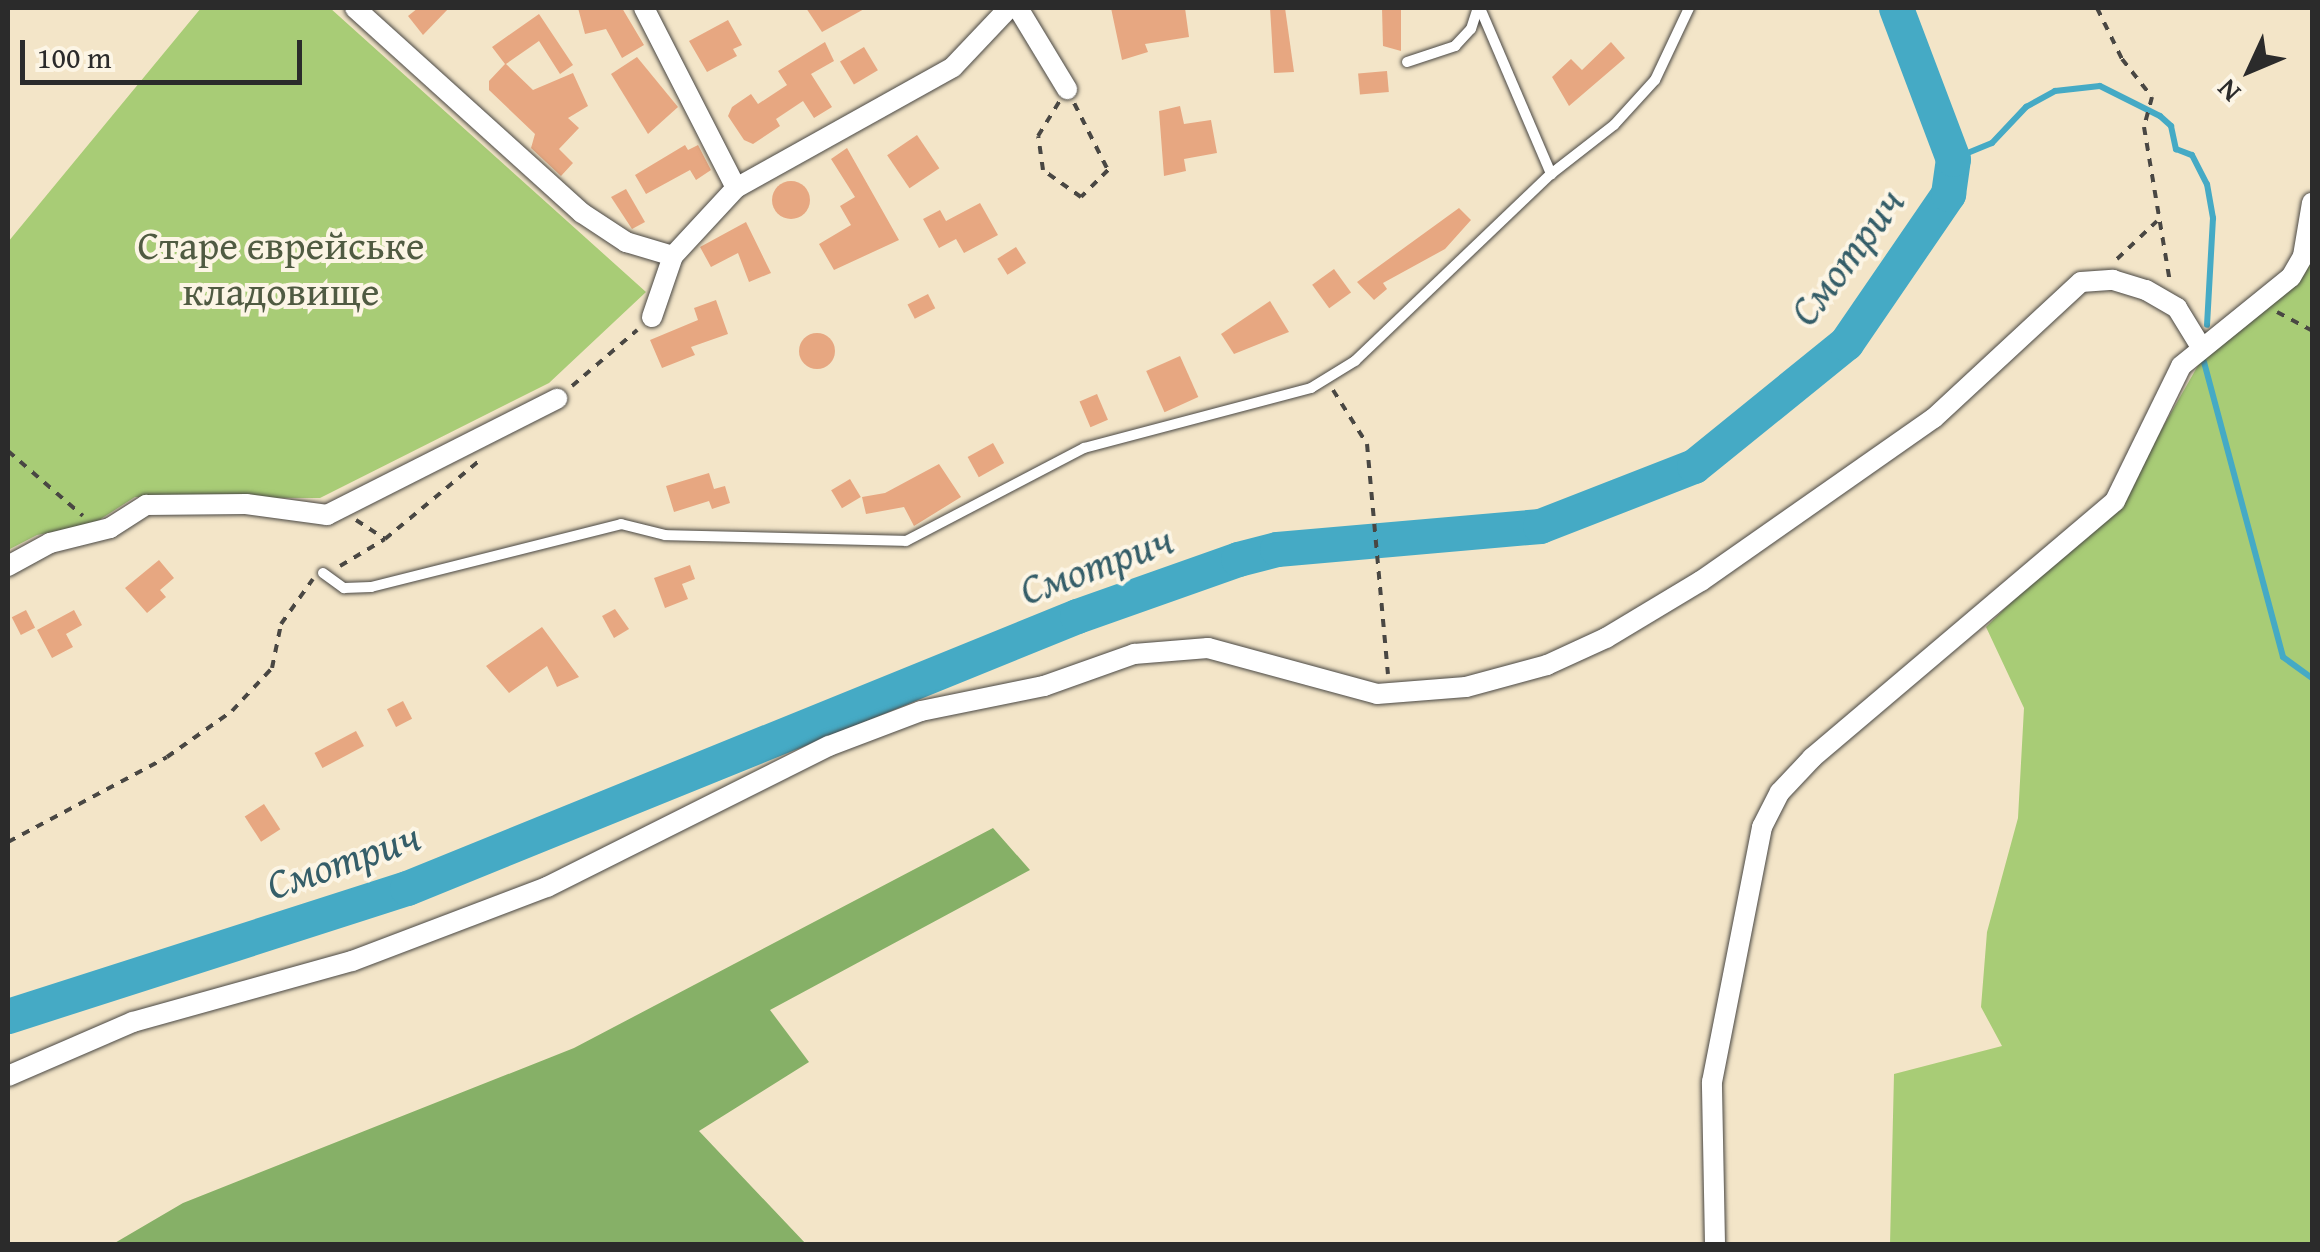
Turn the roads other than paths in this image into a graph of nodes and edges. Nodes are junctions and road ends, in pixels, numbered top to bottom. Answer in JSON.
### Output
{"nodes":[{"id":1,"x":355,"y":8,"type":"edge"},
{"id":2,"x":644,"y":8,"type":"edge"},
{"id":3,"x":1009,"y":8,"type":"edge"},
{"id":4,"x":1018,"y":8,"type":"edge"},
{"id":5,"x":1479,"y":8,"type":"edge"},
{"id":6,"x":1688,"y":8,"type":"edge"},
{"id":7,"x":1407,"y":62,"type":"dead end"},
{"id":8,"x":1067,"y":89,"type":"road end"},
{"id":9,"x":1551,"y":174,"type":"junction"},
{"id":10,"x":736,"y":188,"type":"junction"},
{"id":11,"x":2312,"y":203,"type":"edge"},
{"id":12,"x":673,"y":256,"type":"junction"},
{"id":13,"x":652,"y":317,"type":"dead end"},
{"id":14,"x":2200,"y":347,"type":"junction"},
{"id":15,"x":558,"y":398,"type":"dead end"},
{"id":16,"x":8,"y":566,"type":"edge"},
{"id":17,"x":323,"y":573,"type":"dead end"},
{"id":18,"x":8,"y":1076,"type":"edge"},
{"id":19,"x":1715,"y":1244,"type":"edge"}],
"edges":[{"from":1,"to":12,"type":"street"},
{"from":2,"to":10,"type":"street"},
{"from":3,"to":10,"type":"street"},
{"from":4,"to":8,"type":"street"},
{"from":5,"to":7,"type":"lane"},
{"from":5,"to":9,"type":"lane"},
{"from":6,"to":9,"type":"lane"},
{"from":9,"to":17,"type":"lane"},
{"from":10,"to":12,"type":"street"},
{"from":11,"to":14,"type":"street"},
{"from":12,"to":13,"type":"street"},
{"from":14,"to":18,"type":"street"},
{"from":14,"to":19,"type":"street"},
{"from":15,"to":16,"type":"street"}]}
